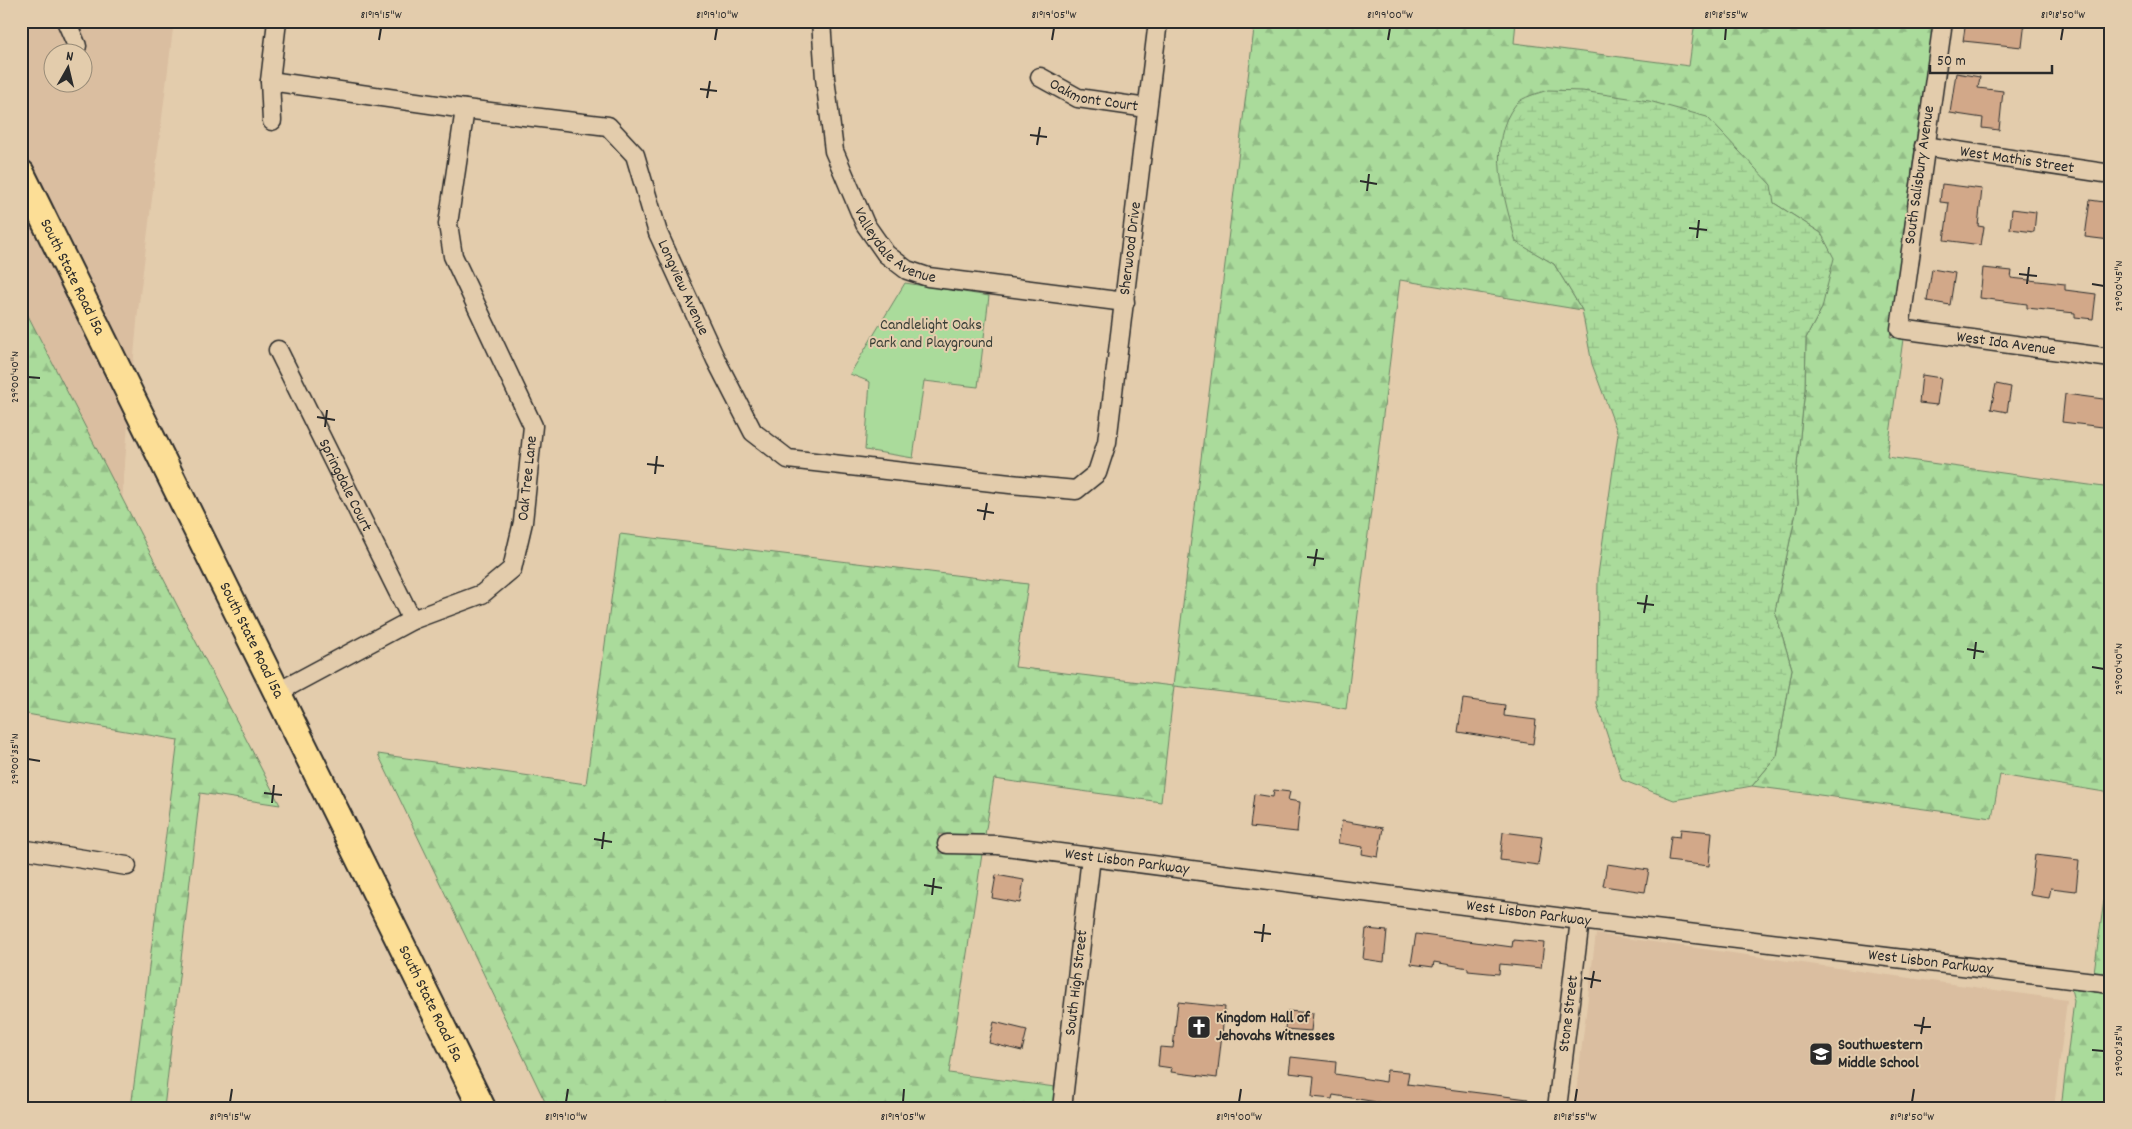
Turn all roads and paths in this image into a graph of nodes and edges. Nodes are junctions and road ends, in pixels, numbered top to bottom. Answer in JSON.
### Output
{"nodes":[{"id":1,"x":66,"y":21,"type":"edge"},
{"id":2,"x":277,"y":21,"type":"edge"},
{"id":3,"x":821,"y":21,"type":"edge"},
{"id":4,"x":1158,"y":21,"type":"edge"},
{"id":5,"x":1943,"y":21,"type":"edge"},
{"id":6,"x":75,"y":42,"type":"edge"},
{"id":7,"x":1040,"y":78,"type":"dead end"},
{"id":8,"x":270,"y":81,"type":"junction"},
{"id":9,"x":1147,"y":108,"type":"junction"},
{"id":10,"x":465,"y":109,"type":"junction"},
{"id":11,"x":272,"y":121,"type":"dead end"},
{"id":12,"x":1924,"y":146,"type":"junction"},
{"id":13,"x":21,"y":173,"type":"edge"},
{"id":14,"x":2111,"y":174,"type":"edge"},
{"id":15,"x":1125,"y":302,"type":"junction"},
{"id":16,"x":1900,"y":329,"type":"joint"},
{"id":17,"x":278,"y":350,"type":"dead end"},
{"id":18,"x":2111,"y":358,"type":"edge"},
{"id":19,"x":1097,"y":473,"type":"joint"},
{"id":20,"x":412,"y":620,"type":"junction"},
{"id":21,"x":278,"y":692,"type":"junction"},
{"id":22,"x":947,"y":844,"type":"dead end"},
{"id":23,"x":21,"y":849,"type":"edge"},
{"id":24,"x":1091,"y":857,"type":"junction"},
{"id":25,"x":127,"y":866,"type":"dead end"},
{"id":26,"x":1580,"y":920,"type":"junction"},
{"id":27,"x":2111,"y":984,"type":"edge"},
{"id":28,"x":1067,"y":1107,"type":"edge"},
{"id":29,"x":482,"y":1108,"type":"edge"},
{"id":30,"x":1557,"y":1108,"type":"edge"}],
"edges":[{"from":1,"to":6,"type":"street"},
{"from":2,"to":8,"type":"street"},
{"from":3,"to":15,"type":"street","name":"Valleydale Avenue"},
{"from":4,"to":9,"type":"street","name":"Sherwood Drive"},
{"from":5,"to":12,"type":"street","name":"South Salisbury Avenue"},
{"from":7,"to":9,"type":"street","name":"Oakmont Court"},
{"from":8,"to":10,"type":"street","name":"Longview Avenue"},
{"from":8,"to":11,"type":"street"},
{"from":9,"to":15,"type":"street","name":"Sherwood Drive"},
{"from":10,"to":19,"type":"street","name":"Longview Avenue"},
{"from":10,"to":20,"type":"street","name":"Oak Tree Lane"},
{"from":12,"to":14,"type":"street","name":"West Mathis Street"},
{"from":12,"to":16,"type":"street","name":"South Salisbury Avenue"},
{"from":13,"to":21,"type":"highway","name":"South State Road 15a"},
{"from":15,"to":19,"type":"street","name":"Sherwood Drive"},
{"from":16,"to":18,"type":"street","name":"West Ida Avenue"},
{"from":17,"to":20,"type":"street","name":"Springdale Court"},
{"from":20,"to":21,"type":"street","name":"Oak Tree Lane"},
{"from":21,"to":29,"type":"highway","name":"South State Road 15a"},
{"from":22,"to":24,"type":"street","name":"West Lisbon Parkway"},
{"from":23,"to":25,"type":"street"},
{"from":24,"to":26,"type":"street","name":"West Lisbon Parkway"},
{"from":24,"to":28,"type":"street","name":"South High Street"},
{"from":26,"to":27,"type":"street","name":"West Lisbon Parkway"},
{"from":26,"to":30,"type":"street","name":"Stone Street"}]}
